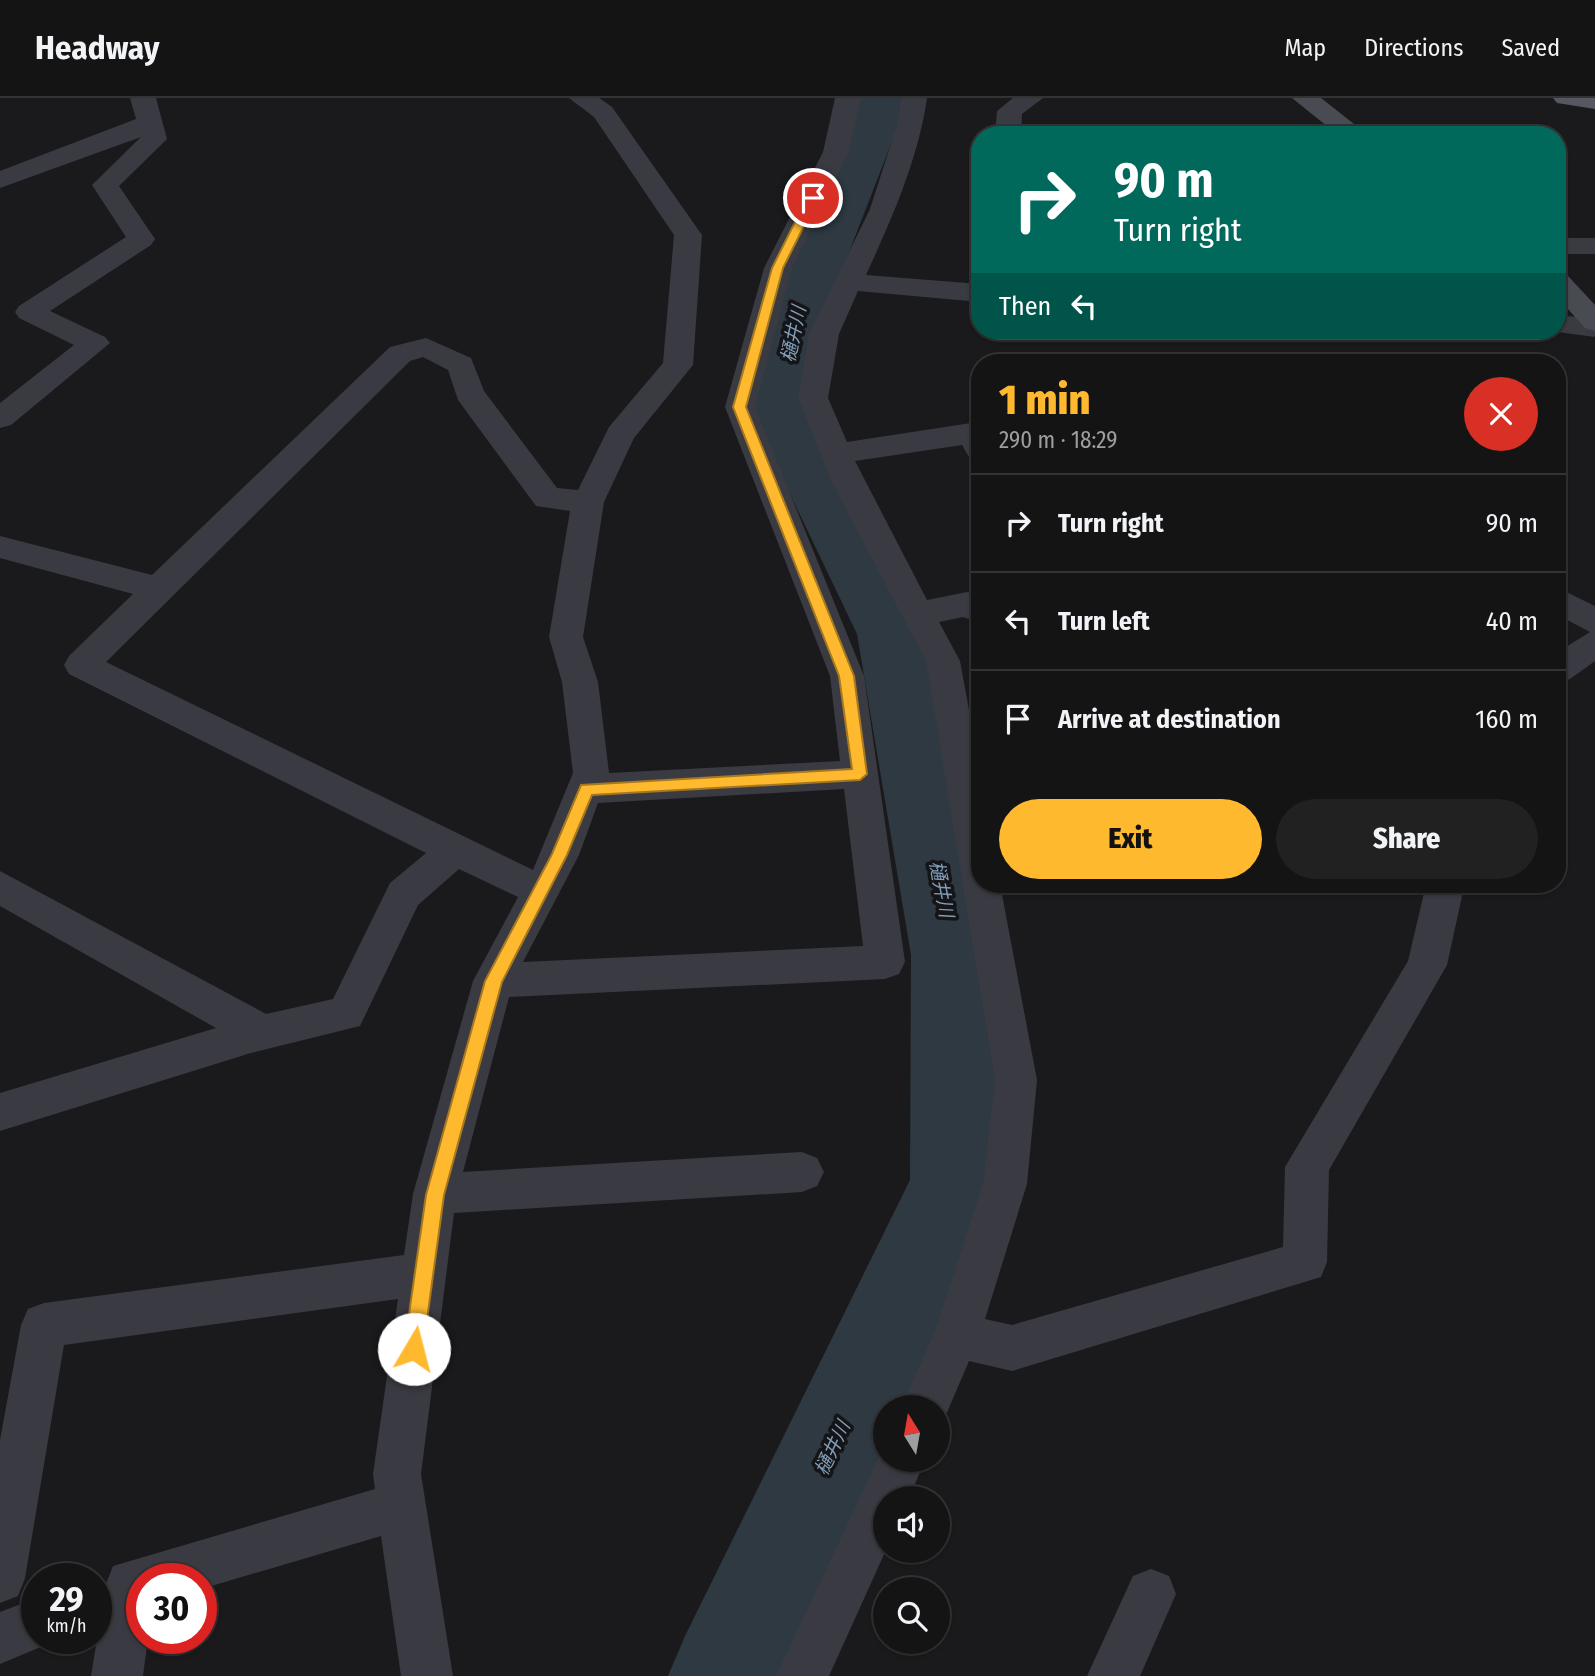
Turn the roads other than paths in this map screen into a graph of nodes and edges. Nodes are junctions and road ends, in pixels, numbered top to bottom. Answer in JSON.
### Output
{"nodes":[{"id":1,"x":582,"y":98,"type":"edge"},
{"id":2,"x":848,"y":98,"type":"edge"},
{"id":3,"x":914,"y":98,"type":"edge"},
{"id":4,"x":1030,"y":98,"type":"edge"},
{"id":5,"x":1305,"y":98,"type":"edge"},
{"id":6,"x":1566,"y":98,"type":"edge"},
{"id":7,"x":1595,"y":101,"type":"edge"},
{"id":8,"x":147,"y":111,"type":"edge"},
{"id":9,"x":1009,"y":126,"type":"edge"},
{"id":10,"x":1343,"y":126,"type":"edge"},
{"id":11,"x":0,"y":180,"type":"edge"},
{"id":12,"x":1566,"y":246,"type":"edge"},
{"id":13,"x":1595,"y":246,"type":"edge"},
{"id":14,"x":848,"y":282,"type":"junction"},
{"id":15,"x":1566,"y":291,"type":"edge"},
{"id":16,"x":971,"y":292,"type":"edge"},
{"id":17,"x":1595,"y":322,"type":"edge"},
{"id":18,"x":1566,"y":325,"type":"edge"},
{"id":19,"x":1595,"y":328,"type":"edge"},
{"id":20,"x":0,"y":418,"type":"edge"},
{"id":21,"x":971,"y":433,"type":"edge"},
{"id":22,"x":837,"y":454,"type":"junction"},
{"id":23,"x":588,"y":502,"type":"junction"},
{"id":24,"x":0,"y":547,"type":"edge"},
{"id":25,"x":159,"y":589,"type":"junction"},
{"id":26,"x":971,"y":605,"type":"edge"},
{"id":27,"x":1566,"y":605,"type":"edge"},
{"id":28,"x":918,"y":614,"type":"junction"},
{"id":29,"x":1595,"y":621,"type":"edge"},
{"id":30,"x":1595,"y":643,"type":"edge"},
{"id":31,"x":1566,"y":664,"type":"edge"},
{"id":32,"x":860,"y":774,"type":"junction"},
{"id":33,"x":587,"y":789,"type":"junction"},
{"id":34,"x":971,"y":823,"type":"edge"},
{"id":35,"x":455,"y":850,"type":"junction"},
{"id":36,"x":0,"y":887,"type":"edge"},
{"id":37,"x":541,"y":891,"type":"junction"},
{"id":38,"x":983,"y":893,"type":"edge"},
{"id":39,"x":1444,"y":893,"type":"edge"},
{"id":40,"x":494,"y":981,"type":"junction"},
{"id":41,"x":261,"y":1032,"type":"junction"},
{"id":42,"x":0,"y":1112,"type":"edge"},
{"id":43,"x":802,"y":1172,"type":"dead end"},
{"id":44,"x":435,"y":1195,"type":"junction"},
{"id":45,"x":424,"y":1274,"type":"junction"},
{"id":46,"x":957,"y":1336,"type":"junction"},
{"id":47,"x":930,"y":1395,"type":"edge"},
{"id":48,"x":896,"y":1472,"type":"edge"},
{"id":49,"x":402,"y":1506,"type":"junction"},
{"id":50,"x":208,"y":1563,"type":"edge"},
{"id":51,"x":0,"y":1578,"type":"edge"},
{"id":52,"x":1152,"y":1594,"type":"dead end"},
{"id":53,"x":126,"y":1614,"type":"edge"},
{"id":54,"x":21,"y":1629,"type":"edge"},
{"id":55,"x":0,"y":1638,"type":"edge"},
{"id":56,"x":117,"y":1676,"type":"edge"},
{"id":57,"x":427,"y":1676,"type":"edge"},
{"id":58,"x":802,"y":1676,"type":"edge"},
{"id":59,"x":1113,"y":1676,"type":"edge"}],
"edges":[{"from":1,"to":23,"type":"street"},
{"from":2,"to":32,"type":"street"},
{"from":3,"to":14,"type":"street"},
{"from":4,"to":9,"type":"street"},
{"from":5,"to":10,"type":"street"},
{"from":6,"to":7,"type":"main road"},
{"from":8,"to":11,"type":"street"},
{"from":8,"to":20,"type":"street"},
{"from":12,"to":13,"type":"street"},
{"from":14,"to":16,"type":"street"},
{"from":14,"to":22,"type":"street"},
{"from":15,"to":17,"type":"street"},
{"from":18,"to":19,"type":"street"},
{"from":21,"to":22,"type":"street"},
{"from":22,"to":28,"type":"street"},
{"from":23,"to":25,"type":"street"},
{"from":23,"to":33,"type":"street"},
{"from":24,"to":25,"type":"street"},
{"from":25,"to":35,"type":"street"},
{"from":26,"to":28,"type":"street"},
{"from":27,"to":29,"type":"street"},
{"from":28,"to":34,"type":"street"},
{"from":30,"to":31,"type":"street"},
{"from":32,"to":33,"type":"street"},
{"from":32,"to":40,"type":"street"},
{"from":33,"to":37,"type":"street"},
{"from":35,"to":37,"type":"street"},
{"from":35,"to":41,"type":"street"},
{"from":36,"to":41,"type":"street"},
{"from":37,"to":40,"type":"street"},
{"from":38,"to":46,"type":"street"},
{"from":39,"to":46,"type":"street"},
{"from":40,"to":44,"type":"street"},
{"from":41,"to":42,"type":"street"},
{"from":43,"to":44,"type":"street"},
{"from":44,"to":45,"type":"street"},
{"from":45,"to":49,"type":"street"},
{"from":45,"to":51,"type":"street"},
{"from":46,"to":47,"type":"street"},
{"from":48,"to":58,"type":"street"},
{"from":49,"to":50,"type":"street"},
{"from":49,"to":57,"type":"street"},
{"from":52,"to":59,"type":"street"},
{"from":53,"to":56,"type":"street"},
{"from":54,"to":55,"type":"street"}]}
